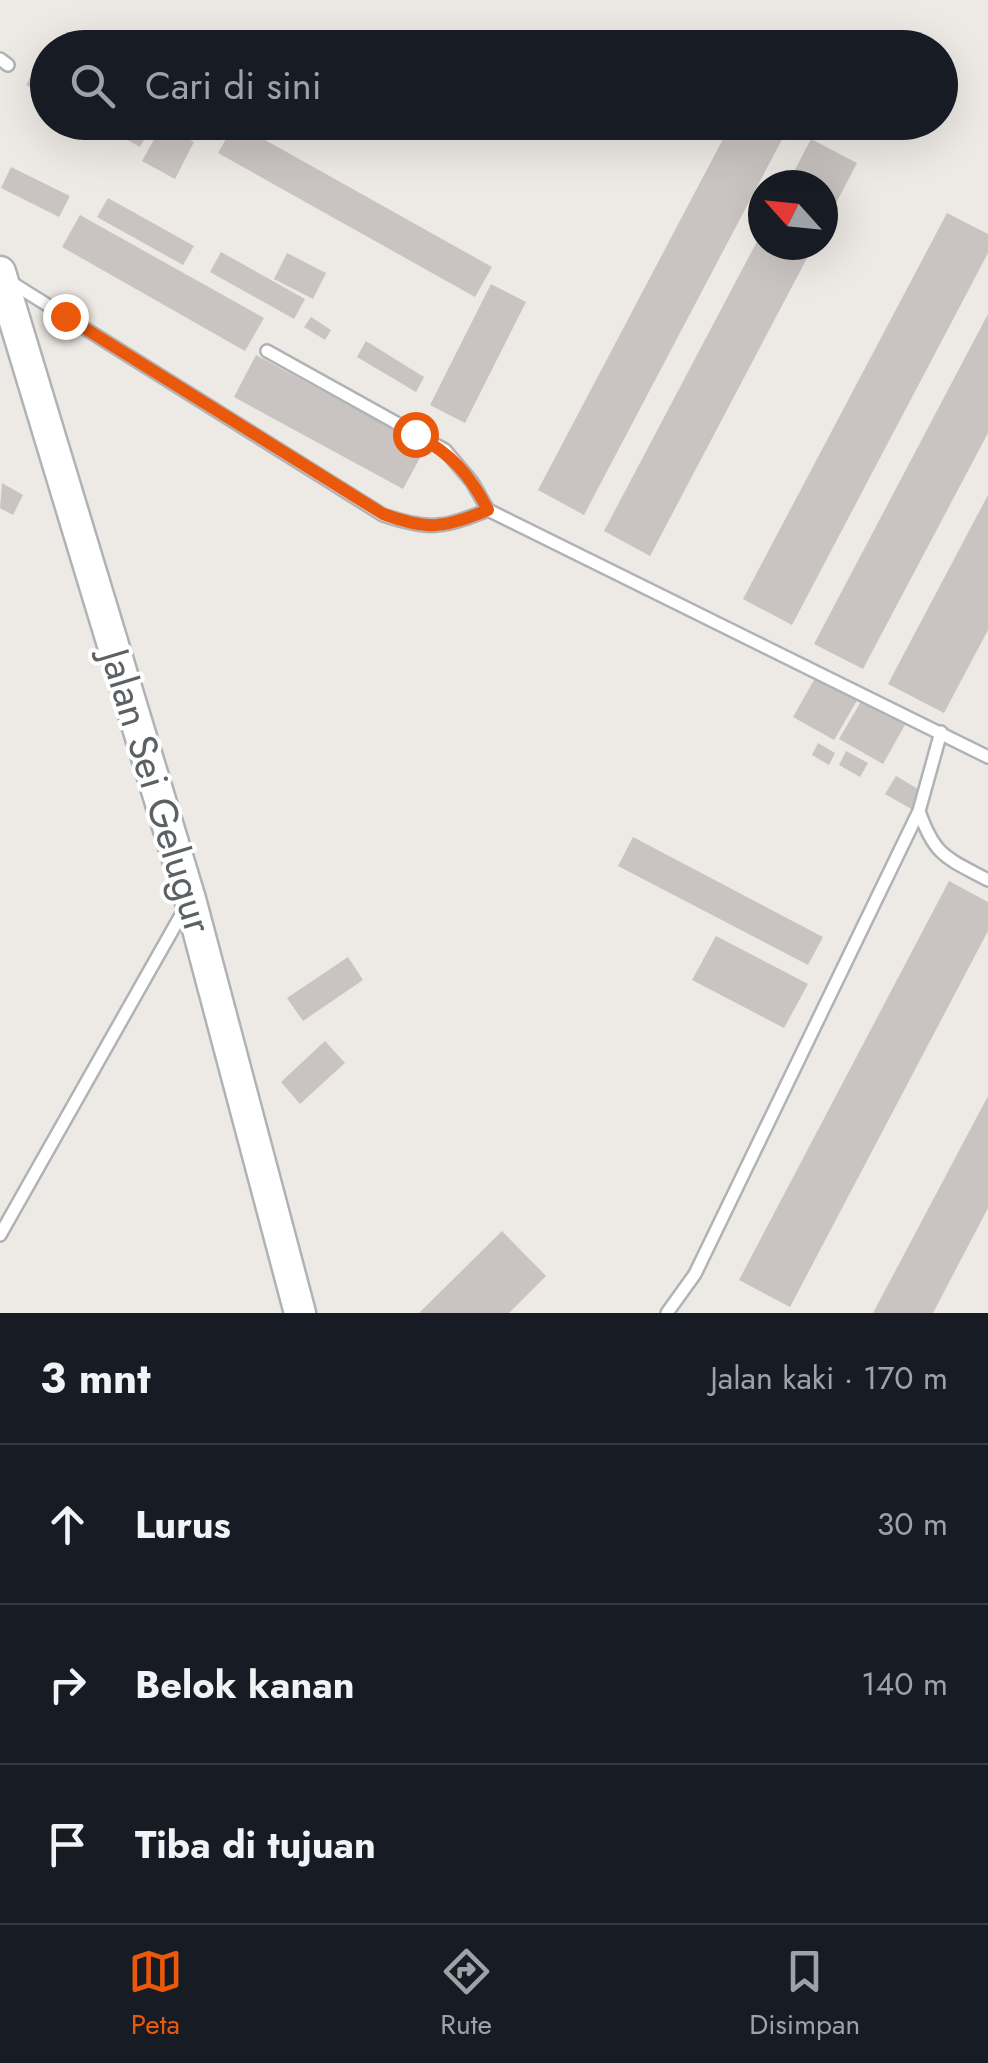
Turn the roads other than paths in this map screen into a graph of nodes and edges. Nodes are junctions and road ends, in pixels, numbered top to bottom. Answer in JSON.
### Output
{"nodes":[{"id":1,"x":1,"y":274,"type":"edge"},
{"id":2,"x":268,"y":351,"type":"dead end"},
{"id":3,"x":488,"y":510,"type":"junction"},
{"id":4,"x":940,"y":732,"type":"junction"},
{"id":5,"x":988,"y":757,"type":"edge"},
{"id":6,"x":919,"y":811,"type":"junction"},
{"id":7,"x":988,"y":880,"type":"edge"},
{"id":8,"x":190,"y":898,"type":"junction"},
{"id":9,"x":0,"y":1235,"type":"edge"},
{"id":10,"x":300,"y":1313,"type":"edge"},
{"id":11,"x":668,"y":1313,"type":"edge"}],
"edges":[{"from":1,"to":3,"type":"lane"},
{"from":1,"to":8,"type":"main road","name":"Jalan Sei Gelugur"},
{"from":2,"to":3,"type":"lane"},
{"from":3,"to":4,"type":"lane"},
{"from":4,"to":5,"type":"lane"},
{"from":4,"to":6,"type":"lane"},
{"from":6,"to":7,"type":"lane"},
{"from":6,"to":11,"type":"lane"},
{"from":8,"to":9,"type":"lane"},
{"from":8,"to":10,"type":"main road","name":"Jalan Sei Gelugur"}]}
